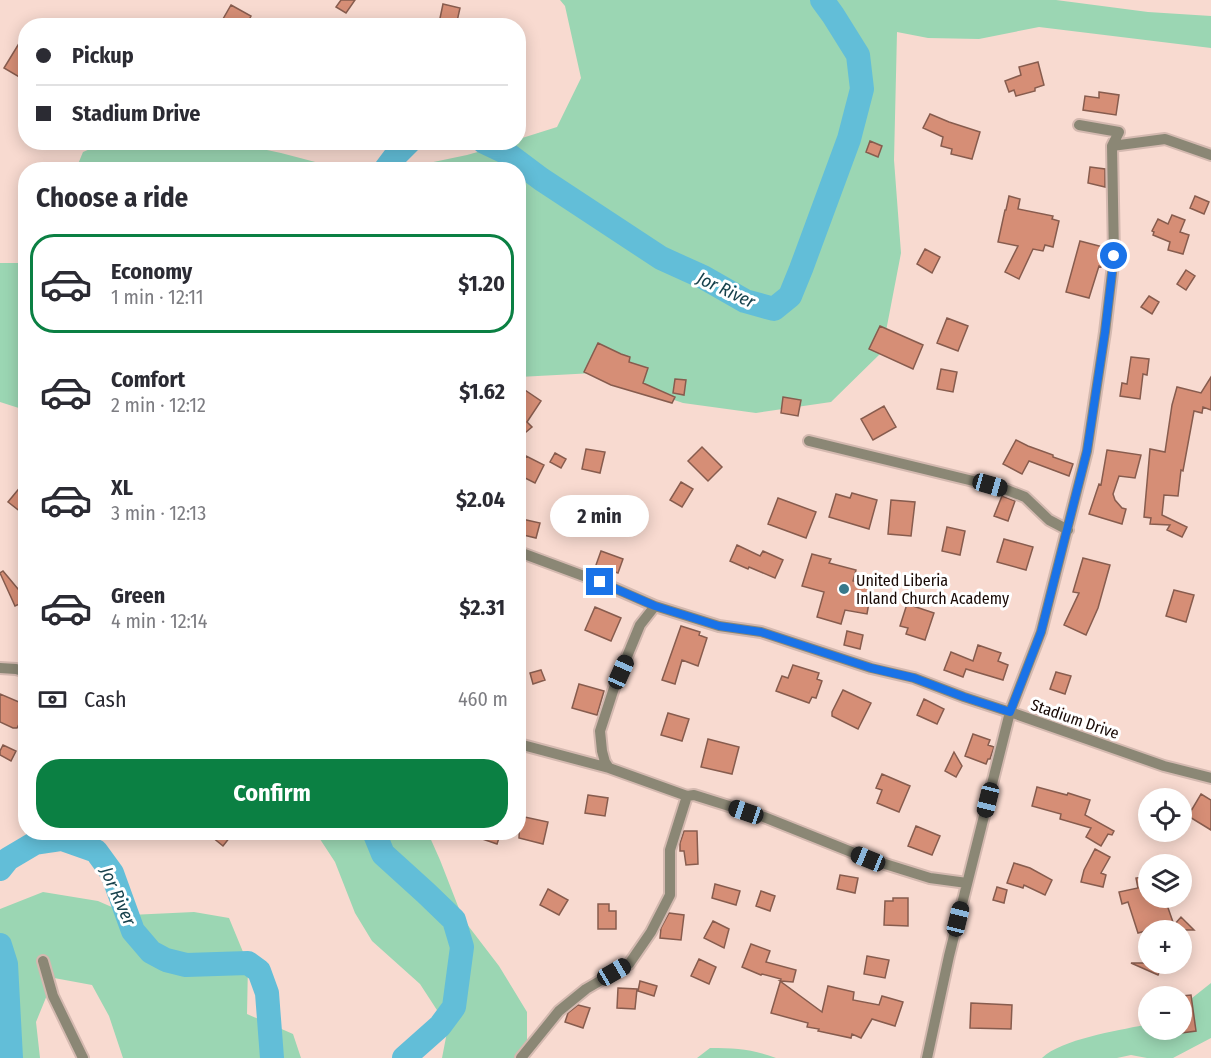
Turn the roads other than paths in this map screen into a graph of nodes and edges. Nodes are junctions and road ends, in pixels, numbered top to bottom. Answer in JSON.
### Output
{"nodes":[{"id":1,"x":1078,"y":125,"type":"dead end"},
{"id":2,"x":1112,"y":146,"type":"junction"},
{"id":3,"x":1211,"y":155,"type":"edge"},
{"id":4,"x":809,"y":441,"type":"dead end"},
{"id":5,"x":1068,"y":530,"type":"junction"},
{"id":6,"x":526,"y":555,"type":"edge"},
{"id":7,"x":655,"y":606,"type":"junction"},
{"id":8,"x":0,"y":668,"type":"edge"},
{"id":9,"x":18,"y":670,"type":"edge"},
{"id":10,"x":1010,"y":712,"type":"junction"},
{"id":11,"x":526,"y":746,"type":"edge"},
{"id":12,"x":609,"y":768,"type":"junction"},
{"id":13,"x":1211,"y":778,"type":"edge"},
{"id":14,"x":687,"y":795,"type":"junction"},
{"id":15,"x":967,"y":883,"type":"junction"},
{"id":16,"x":43,"y":961,"type":"dead end"},
{"id":17,"x":83,"y":1058,"type":"edge"},
{"id":18,"x":521,"y":1058,"type":"edge"},
{"id":19,"x":927,"y":1058,"type":"edge"}],
"edges":[{"from":1,"to":2,"type":"street"},
{"from":2,"to":3,"type":"street"},
{"from":2,"to":5,"type":"street"},
{"from":4,"to":5,"type":"street"},
{"from":5,"to":10,"type":"street"},
{"from":6,"to":7,"type":"street","name":"Stadium Drive"},
{"from":7,"to":10,"type":"street","name":"Stadium Drive"},
{"from":7,"to":12,"type":"street"},
{"from":8,"to":9,"type":"street"},
{"from":10,"to":13,"type":"street","name":"Stadium Drive"},
{"from":10,"to":15,"type":"street"},
{"from":11,"to":12,"type":"street"},
{"from":12,"to":14,"type":"street"},
{"from":14,"to":15,"type":"street"},
{"from":14,"to":18,"type":"street"},
{"from":15,"to":19,"type":"street"},
{"from":16,"to":17,"type":"street"}]}
